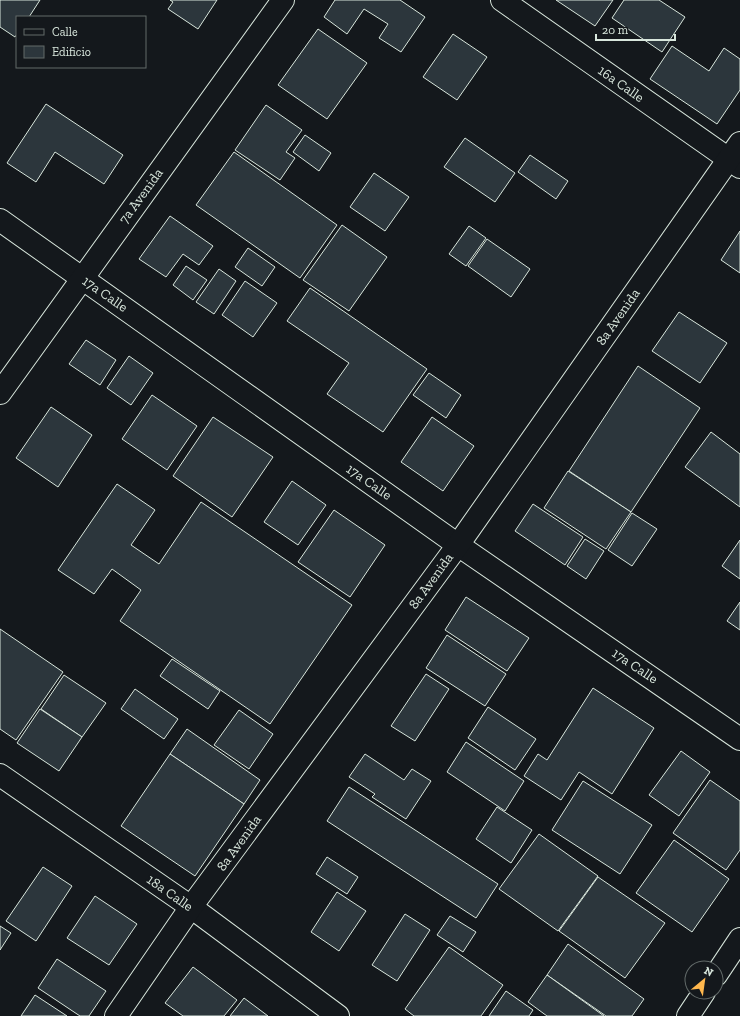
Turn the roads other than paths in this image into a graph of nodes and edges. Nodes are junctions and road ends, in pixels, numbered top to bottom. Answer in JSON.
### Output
{"nodes":[{"id":1,"x":283,"y":0,"type":"edge"},
{"id":2,"x":502,"y":0,"type":"edge"},
{"id":3,"x":736,"y":157,"type":"edge"},
{"id":4,"x":0,"y":220,"type":"edge"},
{"id":5,"x":82,"y":278,"type":"junction"},
{"id":6,"x":0,"y":393,"type":"edge"},
{"id":7,"x":458,"y":545,"type":"junction"},
{"id":8,"x":740,"y":739,"type":"edge"},
{"id":9,"x":0,"y":774,"type":"edge"},
{"id":10,"x":191,"y":907,"type":"junction"},
{"id":11,"x":740,"y":939,"type":"edge"},
{"id":12,"x":724,"y":963,"type":"edge"},
{"id":13,"x":699,"y":1000,"type":"edge"},
{"id":14,"x":116,"y":1016,"type":"edge"},
{"id":15,"x":338,"y":1016,"type":"edge"},
{"id":16,"x":688,"y":1016,"type":"edge"}],
"edges":[{"from":1,"to":5,"type":"street","name":"7a Avenida"},
{"from":2,"to":3,"type":"street","name":"16a Calle"},
{"from":3,"to":7,"type":"street","name":"8a Avenida"},
{"from":4,"to":5,"type":"street","name":"17a Calle"},
{"from":5,"to":6,"type":"street","name":"7a Avenida"},
{"from":5,"to":7,"type":"street","name":"17a Calle"},
{"from":7,"to":8,"type":"street","name":"17a Calle"},
{"from":7,"to":10,"type":"street","name":"8a Avenida"},
{"from":9,"to":10,"type":"street","name":"18a Calle"},
{"from":10,"to":14,"type":"street","name":"8a Avenida"},
{"from":10,"to":15,"type":"street","name":"18a Calle"},
{"from":11,"to":12,"type":"street"},
{"from":13,"to":16,"type":"street"}]}
